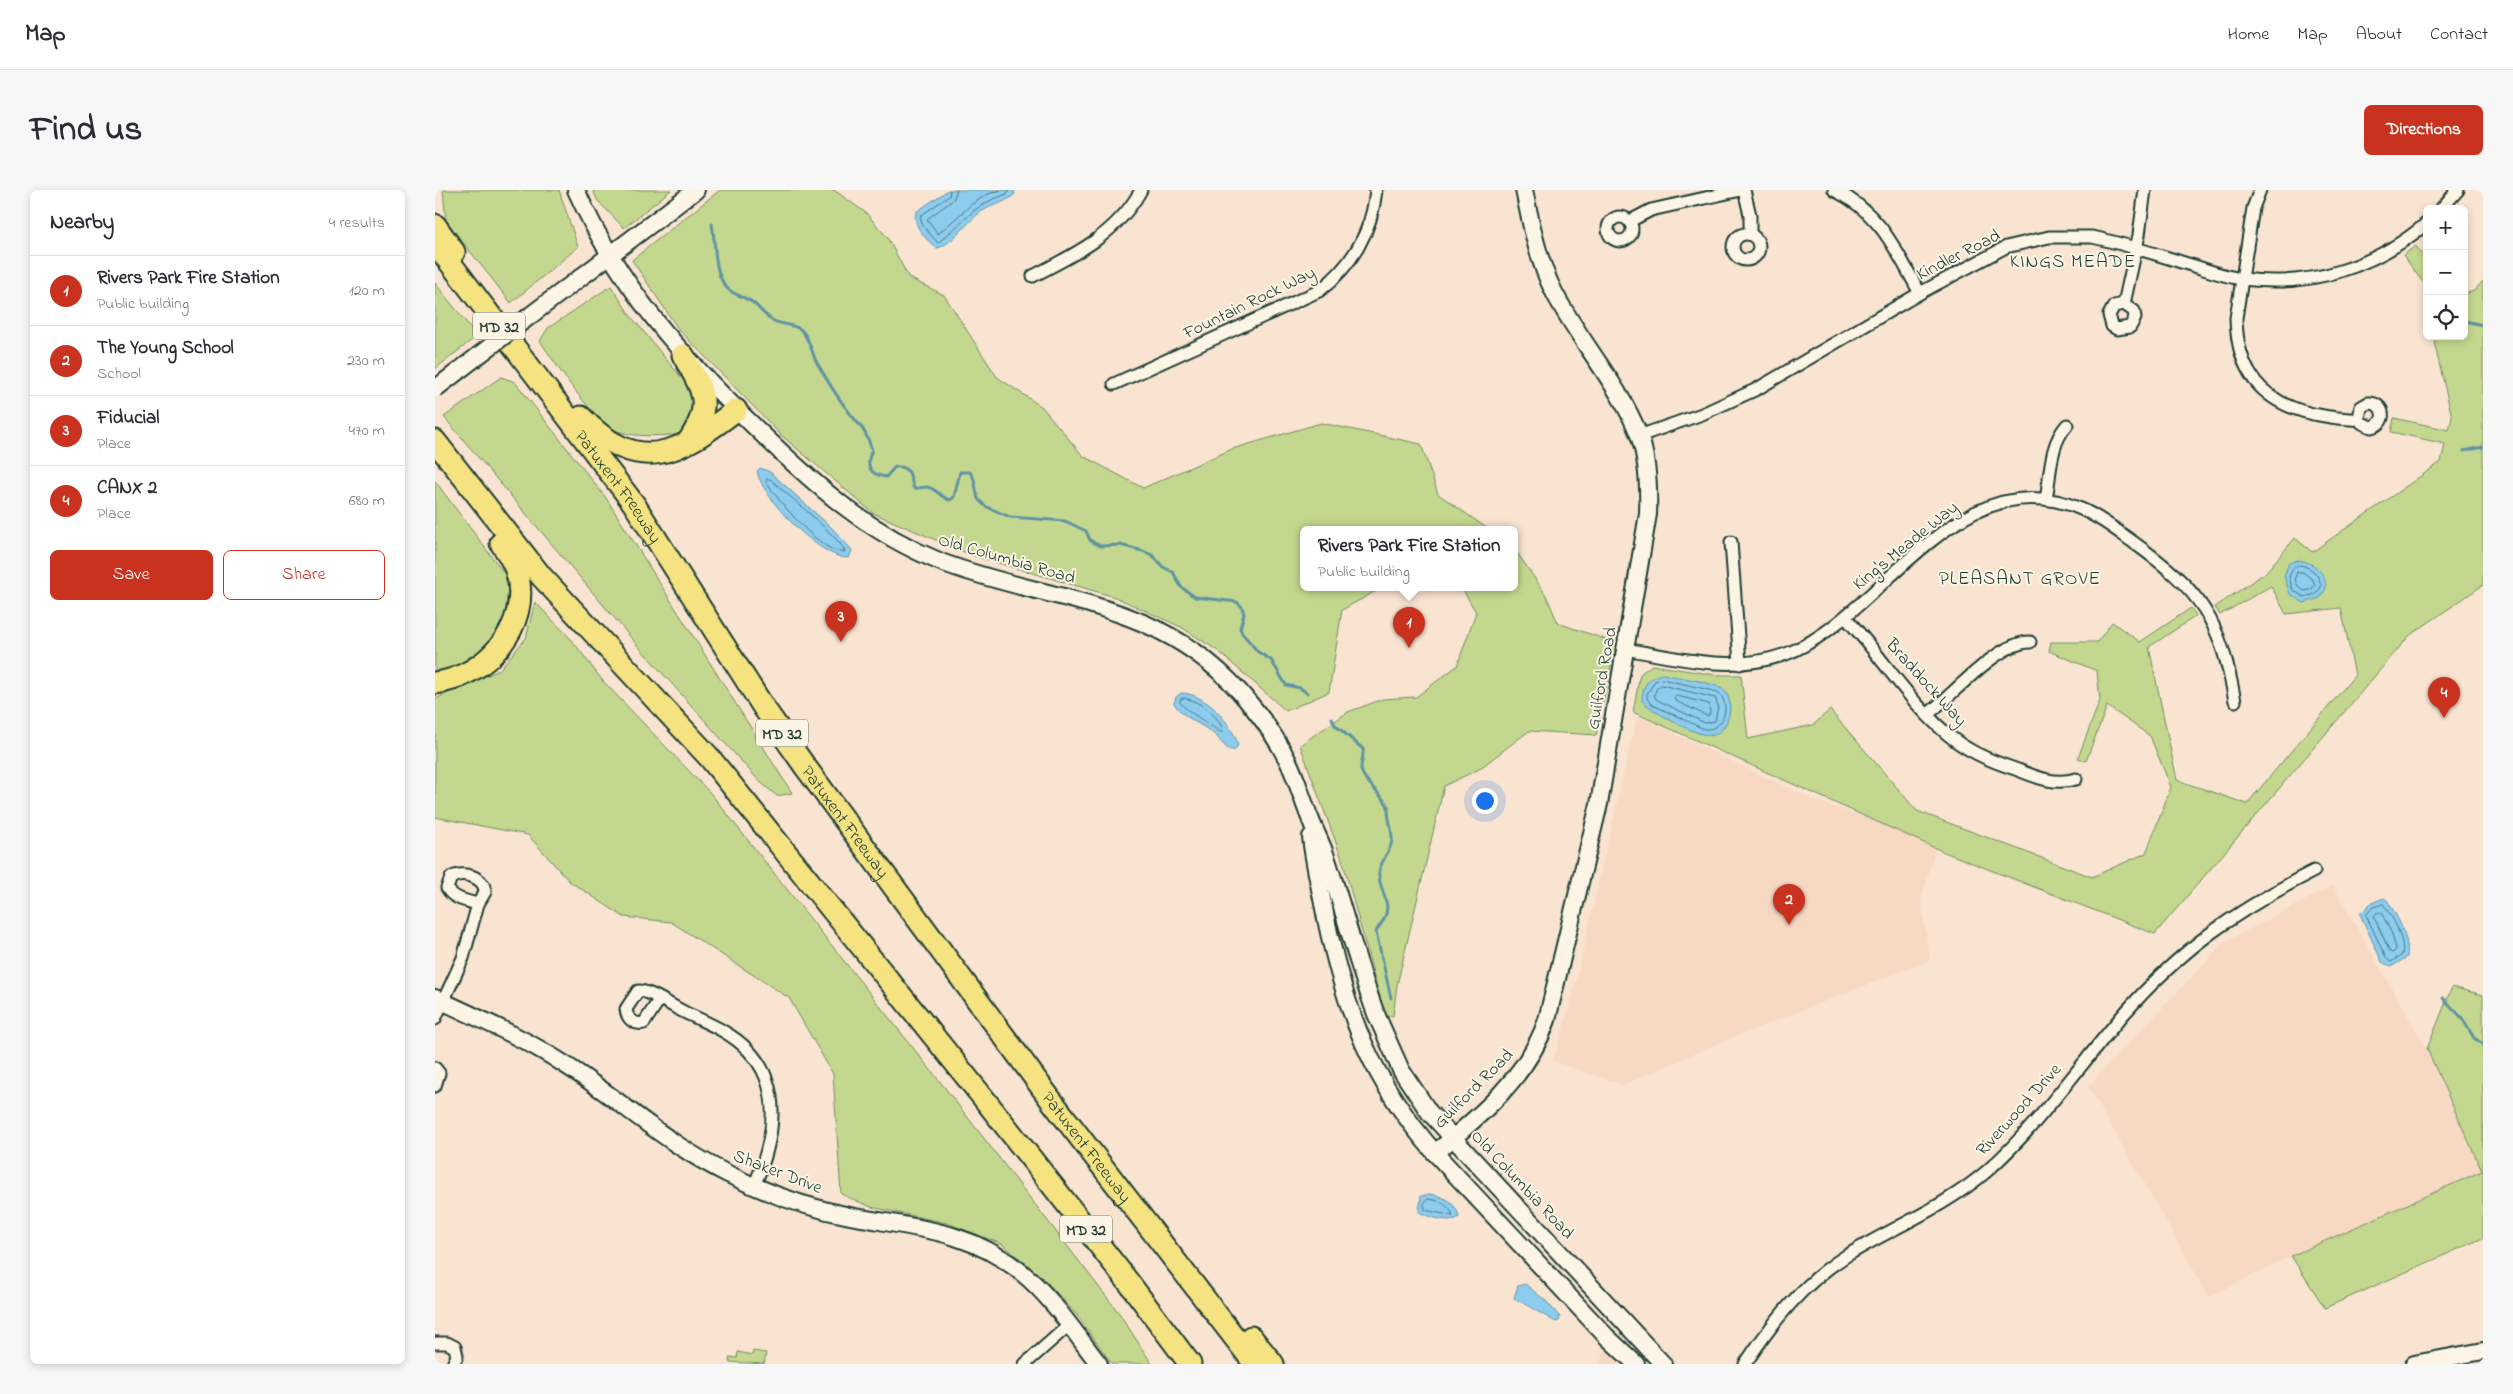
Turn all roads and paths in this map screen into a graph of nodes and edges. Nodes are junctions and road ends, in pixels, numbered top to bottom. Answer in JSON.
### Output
{"nodes":[{"id":1,"x":576,"y":190,"type":"edge"},
{"id":2,"x":696,"y":190,"type":"edge"},
{"id":3,"x":1141,"y":190,"type":"edge"},
{"id":4,"x":1376,"y":190,"type":"edge"},
{"id":5,"x":1524,"y":190,"type":"edge"},
{"id":6,"x":1743,"y":190,"type":"edge"},
{"id":7,"x":1834,"y":190,"type":"edge"},
{"id":8,"x":2145,"y":190,"type":"edge"},
{"id":9,"x":2260,"y":190,"type":"edge"},
{"id":10,"x":2457,"y":190,"type":"edge"},
{"id":11,"x":1853,"y":194,"type":"edge"},
{"id":12,"x":2444,"y":205,"type":"edge"},
{"id":13,"x":1629,"y":221,"type":"dead end"},
{"id":14,"x":435,"y":225,"type":"edge"},
{"id":15,"x":2423,"y":226,"type":"edge"},
{"id":16,"x":1750,"y":234,"type":"dead end"},
{"id":17,"x":435,"y":243,"type":"edge"},
{"id":18,"x":2135,"y":248,"type":"junction"},
{"id":19,"x":609,"y":258,"type":"junction"},
{"id":20,"x":1033,"y":276,"type":"dead end"},
{"id":21,"x":2243,"y":279,"type":"junction"},
{"id":22,"x":473,"y":292,"type":"junction"},
{"id":23,"x":1920,"y":293,"type":"junction"},
{"id":24,"x":2124,"y":304,"type":"dead end"},
{"id":25,"x":683,"y":354,"type":"junction"},
{"id":26,"x":524,"y":359,"type":"junction"},
{"id":27,"x":1113,"y":384,"type":"dead end"},
{"id":28,"x":435,"y":389,"type":"edge"},
{"id":29,"x":736,"y":410,"type":"junction"},
{"id":30,"x":2359,"y":418,"type":"dead end"},
{"id":31,"x":2067,"y":425,"type":"dead end"},
{"id":32,"x":1639,"y":436,"type":"junction"},
{"id":33,"x":438,"y":444,"type":"edge"},
{"id":34,"x":687,"y":444,"type":"junction"},
{"id":35,"x":2046,"y":499,"type":"junction"},
{"id":36,"x":1731,"y":542,"type":"dead end"},
{"id":37,"x":1845,"y":617,"type":"junction"},
{"id":38,"x":2030,"y":642,"type":"dead end"},
{"id":39,"x":1626,"y":649,"type":"junction"},
{"id":40,"x":1740,"y":664,"type":"junction"},
{"id":41,"x":435,"y":683,"type":"edge"},
{"id":42,"x":2235,"y":701,"type":"dead end"},
{"id":43,"x":1928,"y":714,"type":"junction"},
{"id":44,"x":2076,"y":780,"type":"dead end"},
{"id":45,"x":1309,"y":817,"type":"junction"},
{"id":46,"x":2314,"y":871,"type":"dead end"},
{"id":47,"x":478,"y":904,"type":"dead end"},
{"id":48,"x":439,"y":1000,"type":"edge"},
{"id":49,"x":659,"y":1000,"type":"dead end"},
{"id":50,"x":435,"y":1019,"type":"edge"},
{"id":51,"x":435,"y":1068,"type":"edge"},
{"id":52,"x":435,"y":1086,"type":"edge"},
{"id":53,"x":981,"y":1095,"type":"junction"},
{"id":54,"x":1051,"y":1100,"type":"junction"},
{"id":55,"x":1453,"y":1139,"type":"junction"},
{"id":56,"x":1435,"y":1153,"type":"junction"},
{"id":57,"x":753,"y":1186,"type":"junction"},
{"id":58,"x":1069,"y":1325,"type":"junction"},
{"id":59,"x":435,"y":1343,"type":"edge"},
{"id":60,"x":2483,"y":1351,"type":"edge"},
{"id":61,"x":453,"y":1364,"type":"edge"},
{"id":62,"x":1025,"y":1364,"type":"edge"},
{"id":63,"x":1099,"y":1364,"type":"edge"},
{"id":64,"x":1172,"y":1364,"type":"edge"},
{"id":65,"x":1190,"y":1364,"type":"edge"},
{"id":66,"x":1255,"y":1364,"type":"edge"},
{"id":67,"x":1273,"y":1364,"type":"edge"},
{"id":68,"x":1635,"y":1364,"type":"edge"},
{"id":69,"x":1663,"y":1364,"type":"edge"},
{"id":70,"x":1745,"y":1364,"type":"edge"},
{"id":71,"x":2414,"y":1364,"type":"edge"}],
"edges":[{"from":1,"to":19,"type":"street","name":"Old Columbia Road"},
{"from":2,"to":19,"type":"street"},
{"from":3,"to":20,"type":"street"},
{"from":4,"to":27,"type":"street","name":"Fountain Rock Way"},
{"from":5,"to":32,"type":"street","name":"Guilford Road"},
{"from":6,"to":13,"type":"street"},
{"from":6,"to":16,"type":"street"},
{"from":7,"to":11,"type":"street"},
{"from":8,"to":18,"type":"street"},
{"from":9,"to":21,"type":"street"},
{"from":10,"to":12,"type":"street"},
{"from":11,"to":23,"type":"street"},
{"from":14,"to":22,"type":"highway"},
{"from":15,"to":21,"type":"street","name":"Kindler Road"},
{"from":17,"to":22,"type":"highway","name":"Patuxent Freeway","number":"MD 32"},
{"from":18,"to":21,"type":"street","name":"Kindler Road"},
{"from":18,"to":23,"type":"street","name":"Kindler Road"},
{"from":18,"to":24,"type":"street"},
{"from":19,"to":25,"type":"street","name":"Old Columbia Road"},
{"from":19,"to":28,"type":"street","bridge":true},
{"from":21,"to":30,"type":"street"},
{"from":22,"to":26,"type":"highway","name":"Patuxent Freeway","number":"MD 32"},
{"from":23,"to":32,"type":"street","name":"Kindler Road"},
{"from":25,"to":29,"type":"street","name":"Old Columbia Road"},
{"from":25,"to":34,"type":"highway"},
{"from":26,"to":34,"type":"highway"},
{"from":26,"to":54,"type":"highway","name":"Patuxent Freeway","number":"MD 32"},
{"from":29,"to":34,"type":"highway"},
{"from":29,"to":45,"type":"street","name":"Old Columbia Road"},
{"from":31,"to":35,"type":"street"},
{"from":32,"to":39,"type":"street","name":"Guilford Road"},
{"from":33,"to":41,"type":"highway"},
{"from":33,"to":53,"type":"highway","number":"MD 32"},
{"from":35,"to":37,"type":"street","name":"King's Meade Way"},
{"from":35,"to":42,"type":"street","name":"King's Meade Way"},
{"from":36,"to":40,"type":"street"},
{"from":37,"to":40,"type":"street","name":"King's Meade Way"},
{"from":37,"to":43,"type":"street","name":"Braddock Way"},
{"from":38,"to":43,"type":"street"},
{"from":39,"to":40,"type":"street","name":"King's Meade Way"},
{"from":39,"to":55,"type":"street","name":"Guilford Road"},
{"from":43,"to":44,"type":"street","name":"Braddock Way"},
{"from":45,"to":55,"type":"street","name":"Old Columbia Road"},
{"from":45,"to":56,"type":"street","name":"Old Columbia Road"},
{"from":46,"to":70,"type":"street","name":"Riverwood Drive"},
{"from":47,"to":48,"type":"street"},
{"from":48,"to":50,"type":"street"},
{"from":48,"to":57,"type":"street","name":"Shaker Drive"},
{"from":49,"to":57,"type":"street"},
{"from":51,"to":52,"type":"street"},
{"from":53,"to":64,"type":"highway"},
{"from":53,"to":65,"type":"highway","number":"MD 32"},
{"from":54,"to":66,"type":"highway","name":"Patuxent Freeway","number":"MD 32"},
{"from":54,"to":67,"type":"highway"},
{"from":55,"to":56,"type":"street","name":"Guilford Road"},
{"from":55,"to":69,"type":"street","name":"Old Columbia Road"},
{"from":56,"to":68,"type":"street","name":"Old Columbia Road"},
{"from":57,"to":58,"type":"street","name":"Shaker Drive"},
{"from":58,"to":62,"type":"street"},
{"from":58,"to":63,"type":"street","name":"Shaker Drive"},
{"from":59,"to":61,"type":"street"},
{"from":60,"to":71,"type":"street"}]}
